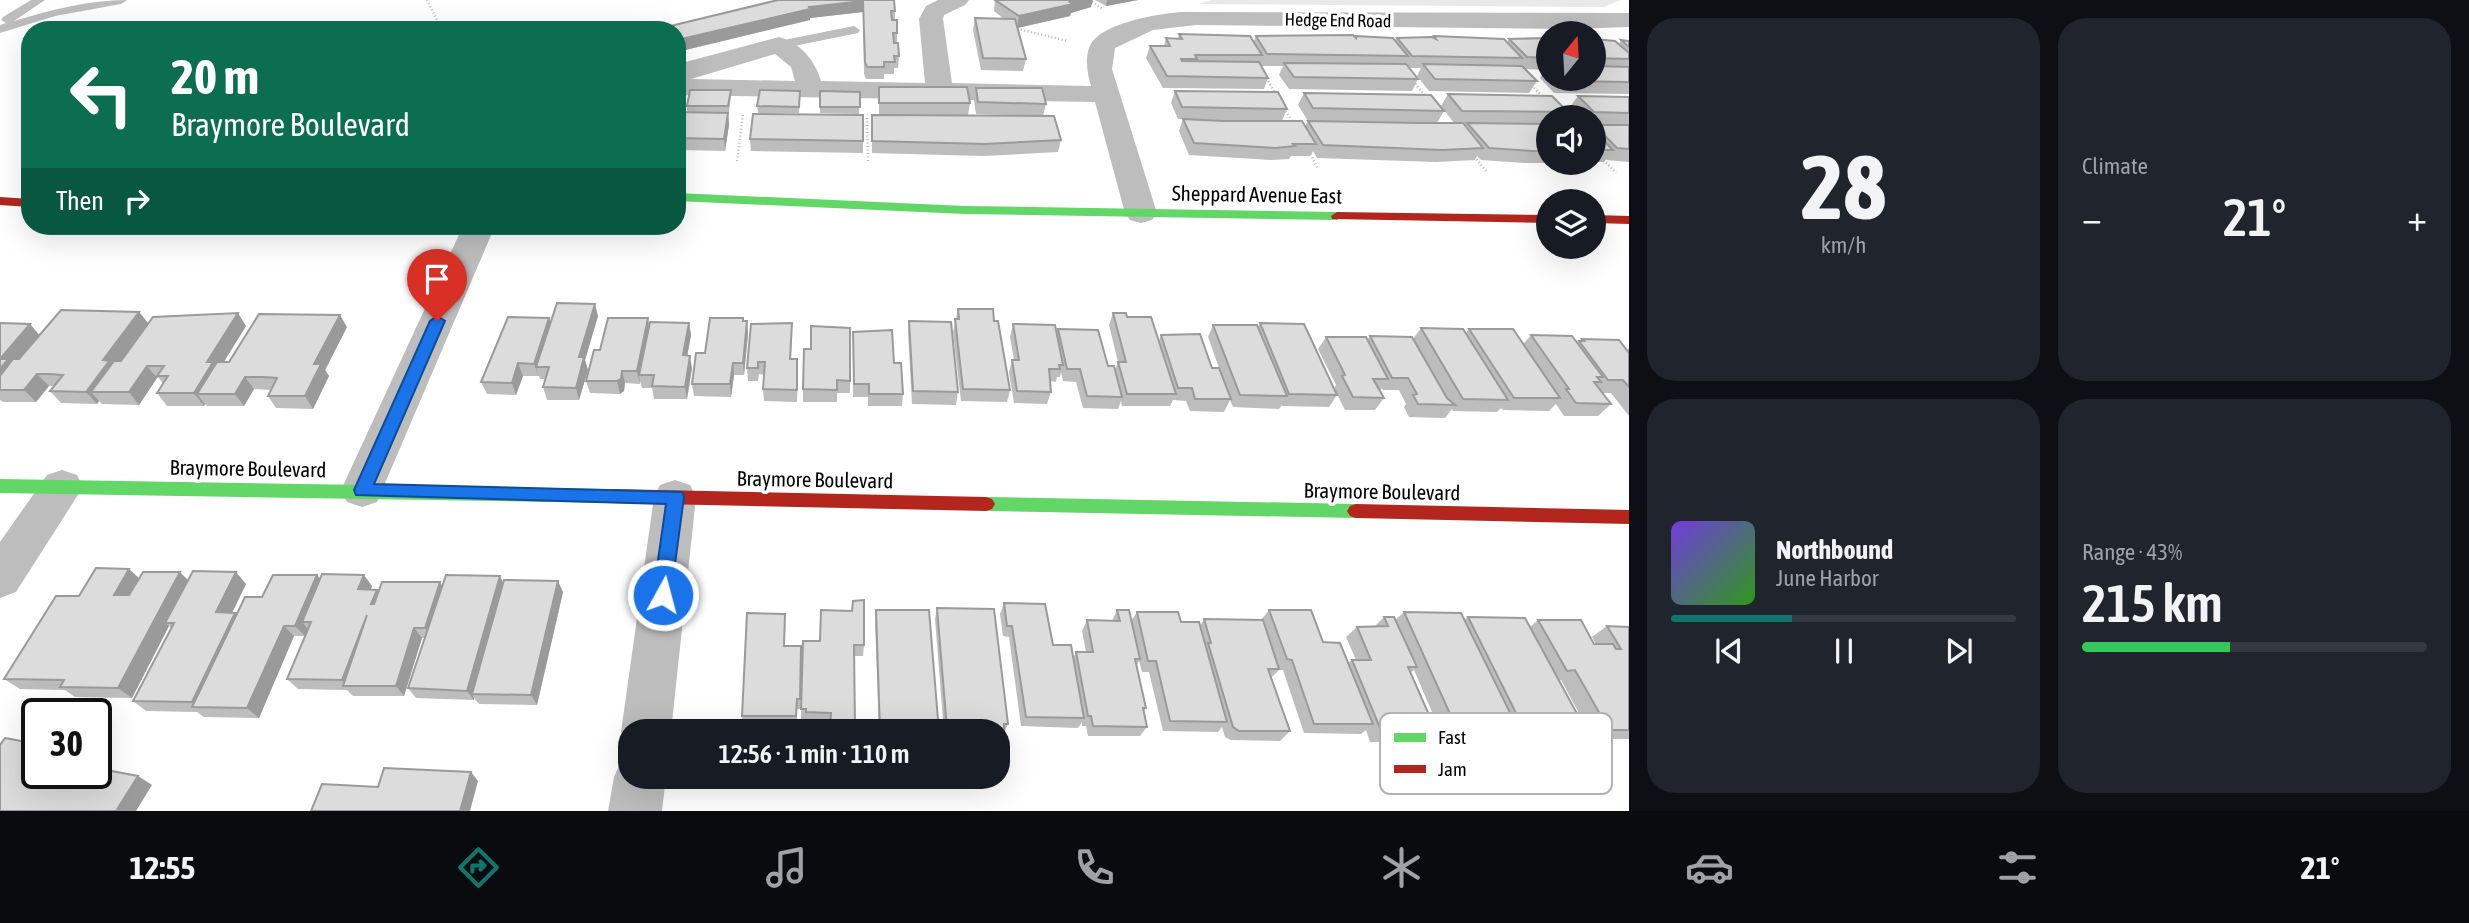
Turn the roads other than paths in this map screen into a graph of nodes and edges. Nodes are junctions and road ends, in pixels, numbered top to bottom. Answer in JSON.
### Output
{"nodes":[{"id":1,"x":39,"y":0,"type":"edge"},
{"id":2,"x":121,"y":0,"type":"edge"},
{"id":3,"x":957,"y":0,"type":"edge"},
{"id":4,"x":1629,"y":20,"type":"edge"},
{"id":5,"x":23,"y":21,"type":"edge"},
{"id":6,"x":21,"y":22,"type":"edge"},
{"id":7,"x":0,"y":27,"type":"edge"},
{"id":8,"x":854,"y":30,"type":"dead end"},
{"id":9,"x":779,"y":45,"type":"junction"},
{"id":10,"x":686,"y":71,"type":"edge"},
{"id":11,"x":686,"y":87,"type":"edge"},
{"id":12,"x":810,"y":88,"type":"junction"},
{"id":13,"x":939,"y":90,"type":"junction"},
{"id":14,"x":1105,"y":94,"type":"junction"},
{"id":15,"x":686,"y":197,"type":"edge"},
{"id":16,"x":0,"y":200,"type":"edge"},
{"id":17,"x":21,"y":200,"type":"edge"},
{"id":18,"x":965,"y":210,"type":"junction"},
{"id":19,"x":1141,"y":214,"type":"junction"},
{"id":20,"x":746,"y":217,"type":"dead end"},
{"id":21,"x":1536,"y":219,"type":"edge"},
{"id":22,"x":1606,"y":219,"type":"edge"},
{"id":23,"x":1629,"y":220,"type":"edge"},
{"id":24,"x":475,"y":235,"type":"edge"},
{"id":25,"x":0,"y":486,"type":"edge"},
{"id":26,"x":62,"y":487,"type":"junction"},
{"id":27,"x":362,"y":490,"type":"junction"},
{"id":28,"x":676,"y":497,"type":"junction"},
{"id":29,"x":1629,"y":517,"type":"edge"},
{"id":30,"x":0,"y":578,"type":"edge"},
{"id":31,"x":648,"y":719,"type":"edge"},
{"id":32,"x":638,"y":789,"type":"edge"},
{"id":33,"x":635,"y":811,"type":"edge"}],
"edges":[{"from":1,"to":7,"type":"lane"},
{"from":2,"to":5,"type":"lane"},
{"from":3,"to":13,"type":"street"},
{"from":4,"to":14,"type":"street","name":"Hedge End Road"},
{"from":6,"to":7,"type":"lane"},
{"from":8,"to":9,"type":"lane"},
{"from":9,"to":10,"type":"street"},
{"from":9,"to":12,"type":"street"},
{"from":11,"to":12,"type":"street"},
{"from":12,"to":13,"type":"street"},
{"from":13,"to":14,"type":"street"},
{"from":14,"to":19,"type":"street","name":"Hedge End Road"},
{"from":15,"to":18,"type":"street","name":"Sheppard Avenue East"},
{"from":16,"to":17,"type":"street"},
{"from":18,"to":19,"type":"street","name":"Sheppard Avenue East"},
{"from":18,"to":20,"type":"street","name":"Sheppard Avenue East"},
{"from":19,"to":21,"type":"street","name":"Sheppard Avenue East"},
{"from":22,"to":23,"type":"street"},
{"from":24,"to":27,"type":"street"},
{"from":25,"to":26,"type":"street","name":"Braymore Boulevard"},
{"from":26,"to":27,"type":"street","name":"Braymore Boulevard"},
{"from":26,"to":30,"type":"street"},
{"from":27,"to":28,"type":"street","name":"Braymore Boulevard"},
{"from":28,"to":29,"type":"street","name":"Braymore Boulevard"},
{"from":28,"to":31,"type":"street"},
{"from":32,"to":33,"type":"street"}]}
